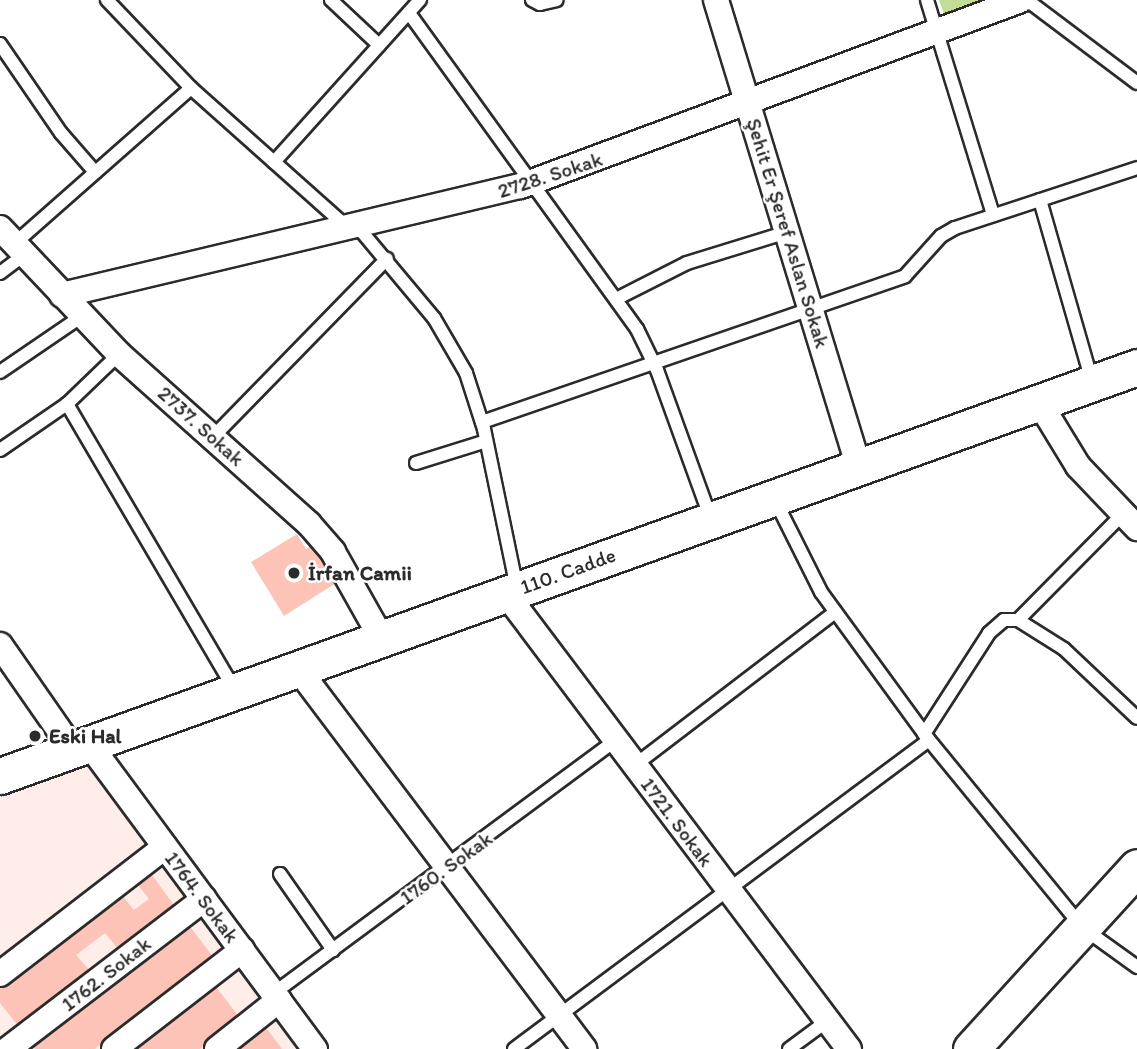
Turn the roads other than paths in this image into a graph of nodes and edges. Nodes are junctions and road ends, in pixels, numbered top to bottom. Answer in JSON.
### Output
{"nodes":[{"id":1,"x":107,"y":0,"type":"edge"},
{"id":2,"x":331,"y":0,"type":"edge"},
{"id":3,"x":420,"y":0,"type":"edge"},
{"id":4,"x":532,"y":0,"type":"edge"},
{"id":5,"x":557,"y":0,"type":"edge"},
{"id":6,"x":716,"y":0,"type":"edge"},
{"id":7,"x":927,"y":0,"type":"edge"},
{"id":8,"x":1021,"y":0,"type":"edge"},
{"id":9,"x":1027,"y":0,"type":"edge"},
{"id":10,"x":409,"y":13,"type":"junction"},
{"id":11,"x":937,"y":32,"type":"junction"},
{"id":12,"x":0,"y":44,"type":"edge"},
{"id":13,"x":379,"y":46,"type":"junction"},
{"id":14,"x":1137,"y":83,"type":"edge"},
{"id":15,"x":191,"y":88,"type":"junction"},
{"id":16,"x":748,"y":104,"type":"junction"},
{"id":17,"x":274,"y":162,"type":"junction"},
{"id":18,"x":1137,"y":168,"type":"edge"},
{"id":19,"x":95,"y":172,"type":"junction"},
{"id":20,"x":528,"y":184,"type":"junction"},
{"id":21,"x":1040,"y":200,"type":"junction"},
{"id":22,"x":993,"y":215,"type":"junction"},
{"id":23,"x":353,"y":228,"type":"junction"},
{"id":24,"x":788,"y":232,"type":"junction"},
{"id":25,"x":13,"y":242,"type":"edge"},
{"id":26,"x":387,"y":259,"type":"junction"},
{"id":27,"x":0,"y":273,"type":"edge"},
{"id":28,"x":62,"y":295,"type":"junction"},
{"id":29,"x":618,"y":298,"type":"junction"},
{"id":30,"x":811,"y":310,"type":"junction"},
{"id":31,"x":82,"y":316,"type":"junction"},
{"id":32,"x":119,"y":354,"type":"junction"},
{"id":33,"x":654,"y":363,"type":"junction"},
{"id":34,"x":1137,"y":367,"type":"edge"},
{"id":35,"x":0,"y":372,"type":"edge"},
{"id":36,"x":1092,"y":383,"type":"junction"},
{"id":37,"x":1039,"y":402,"type":"junction"},
{"id":38,"x":67,"y":404,"type":"junction"},
{"id":39,"x":482,"y":422,"type":"junction"},
{"id":40,"x":213,"y":437,"type":"junction"},
{"id":41,"x":486,"y":440,"type":"junction"},
{"id":42,"x":0,"y":450,"type":"edge"},
{"id":43,"x":416,"y":463,"type":"dead end"},
{"id":44,"x":859,"y":467,"type":"junction"},
{"id":45,"x":773,"y":498,"type":"junction"},
{"id":46,"x":711,"y":520,"type":"junction"},
{"id":47,"x":1130,"y":521,"type":"edge"},
{"id":48,"x":512,"y":592,"type":"junction"},
{"id":49,"x":835,"y":612,"type":"junction"},
{"id":50,"x":1018,"y":620,"type":"junction"},
{"id":51,"x":382,"y":639,"type":"junction"},
{"id":52,"x":0,"y":645,"type":"edge"},
{"id":53,"x":298,"y":669,"type":"junction"},
{"id":54,"x":235,"y":692,"type":"junction"},
{"id":55,"x":1137,"y":718,"type":"edge"},
{"id":56,"x":927,"y":737,"type":"junction"},
{"id":57,"x":616,"y":740,"type":"junction"},
{"id":58,"x":81,"y":747,"type":"junction"},
{"id":59,"x":635,"y":765,"type":"junction"},
{"id":60,"x":0,"y":776,"type":"edge"},
{"id":61,"x":165,"y":847,"type":"junction"},
{"id":62,"x":1137,"y":867,"type":"edge"},
{"id":63,"x":448,"y":868,"type":"junction"},
{"id":64,"x":280,"y":874,"type":"dead end"},
{"id":65,"x":728,"y":889,"type":"junction"},
{"id":66,"x":204,"y":899,"type":"junction"},
{"id":67,"x":1083,"y":928,"type":"junction"},
{"id":68,"x":242,"y":950,"type":"junction"},
{"id":69,"x":333,"y":950,"type":"junction"},
{"id":70,"x":1137,"y":967,"type":"edge"},
{"id":71,"x":0,"y":974,"type":"edge"},
{"id":72,"x":276,"y":997,"type":"junction"},
{"id":73,"x":559,"y":1016,"type":"junction"},
{"id":74,"x":827,"y":1021,"type":"junction"},
{"id":75,"x":8,"y":1049,"type":"edge"},
{"id":76,"x":114,"y":1049,"type":"edge"},
{"id":77,"x":217,"y":1049,"type":"edge"},
{"id":78,"x":315,"y":1049,"type":"edge"},
{"id":79,"x":514,"y":1049,"type":"edge"},
{"id":80,"x":584,"y":1049,"type":"edge"},
{"id":81,"x":789,"y":1049,"type":"edge"},
{"id":82,"x":849,"y":1049,"type":"edge"},
{"id":83,"x":971,"y":1049,"type":"edge"}],
"edges":[{"from":1,"to":15,"type":"lane"},
{"from":2,"to":13,"type":"lane"},
{"from":3,"to":10,"type":"lane"},
{"from":4,"to":5,"type":"lane"},
{"from":6,"to":16,"type":"street","name":"Şehit Er Şeref Aslan Sokak"},
{"from":7,"to":11,"type":"lane"},
{"from":8,"to":11,"type":"street","name":"2728. Sokak"},
{"from":9,"to":14,"type":"lane"},
{"from":10,"to":13,"type":"lane"},
{"from":10,"to":20,"type":"lane"},
{"from":11,"to":16,"type":"street","name":"2728. Sokak"},
{"from":11,"to":22,"type":"lane"},
{"from":12,"to":19,"type":"lane"},
{"from":13,"to":17,"type":"lane"},
{"from":15,"to":17,"type":"lane"},
{"from":15,"to":19,"type":"lane"},
{"from":16,"to":20,"type":"street","name":"2728. Sokak"},
{"from":16,"to":24,"type":"street","name":"Şehit Er Şeref Aslan Sokak"},
{"from":17,"to":23,"type":"lane"},
{"from":18,"to":21,"type":"lane"},
{"from":19,"to":25,"type":"lane"},
{"from":20,"to":23,"type":"street","name":"2728. Sokak"},
{"from":20,"to":29,"type":"lane"},
{"from":21,"to":22,"type":"lane"},
{"from":21,"to":36,"type":"lane"},
{"from":22,"to":30,"type":"lane"},
{"from":23,"to":26,"type":"lane"},
{"from":23,"to":28,"type":"street","name":"2728. Sokak"},
{"from":24,"to":29,"type":"lane"},
{"from":24,"to":30,"type":"street","name":"Şehit Er Şeref Aslan Sokak"},
{"from":25,"to":27,"type":"lane"},
{"from":25,"to":28,"type":"street","name":"2737. Sokak"},
{"from":26,"to":39,"type":"lane"},
{"from":26,"to":40,"type":"lane"},
{"from":28,"to":31,"type":"street","name":"2737. Sokak"},
{"from":29,"to":33,"type":"lane"},
{"from":30,"to":33,"type":"lane"},
{"from":30,"to":44,"type":"street","name":"Şehit Er Şeref Aslan Sokak"},
{"from":31,"to":32,"type":"street","name":"2737. Sokak"},
{"from":31,"to":35,"type":"lane"},
{"from":32,"to":38,"type":"lane"},
{"from":32,"to":40,"type":"street","name":"2737. Sokak"},
{"from":33,"to":39,"type":"lane"},
{"from":33,"to":46,"type":"lane"},
{"from":34,"to":36,"type":"street","name":"110. Cadde"},
{"from":36,"to":37,"type":"street","name":"110. Cadde"},
{"from":37,"to":44,"type":"street","name":"110. Cadde"},
{"from":37,"to":47,"type":"street"},
{"from":38,"to":42,"type":"lane"},
{"from":38,"to":54,"type":"lane"},
{"from":39,"to":41,"type":"lane"},
{"from":40,"to":51,"type":"street","name":"2737. Sokak"},
{"from":41,"to":43,"type":"lane"},
{"from":41,"to":48,"type":"lane"},
{"from":44,"to":45,"type":"street","name":"110. Cadde"},
{"from":45,"to":46,"type":"street","name":"110. Cadde"},
{"from":45,"to":49,"type":"lane"},
{"from":46,"to":48,"type":"street","name":"110. Cadde"},
{"from":47,"to":50,"type":"lane"},
{"from":48,"to":51,"type":"street","name":"110. Cadde"},
{"from":48,"to":57,"type":"street","name":"1721. Sokak"},
{"from":49,"to":56,"type":"lane"},
{"from":49,"to":59,"type":"lane"},
{"from":50,"to":55,"type":"lane"},
{"from":50,"to":56,"type":"lane"},
{"from":51,"to":53,"type":"street","name":"110. Cadde"},
{"from":52,"to":58,"type":"street","name":"1764. Sokak"},
{"from":53,"to":54,"type":"street","name":"110. Cadde"},
{"from":53,"to":63,"type":"street"},
{"from":54,"to":58,"type":"street","name":"110. Cadde"},
{"from":56,"to":65,"type":"lane"},
{"from":56,"to":67,"type":"lane"},
{"from":57,"to":59,"type":"street","name":"1721. Sokak"},
{"from":57,"to":63,"type":"lane","name":"1760. Sokak"},
{"from":58,"to":60,"type":"street","name":"110. Cadde"},
{"from":58,"to":61,"type":"street","name":"1764. Sokak"},
{"from":59,"to":65,"type":"street","name":"1721. Sokak"},
{"from":61,"to":66,"type":"street","name":"1764. Sokak"},
{"from":61,"to":71,"type":"street"},
{"from":62,"to":67,"type":"street"},
{"from":63,"to":69,"type":"lane","name":"1760. Sokak"},
{"from":63,"to":73,"type":"street"},
{"from":64,"to":69,"type":"lane"},
{"from":65,"to":73,"type":"lane"},
{"from":65,"to":74,"type":"street","name":"1721. Sokak"},
{"from":66,"to":68,"type":"street","name":"1764. Sokak"},
{"from":66,"to":75,"type":"street","name":"1762. Sokak"},
{"from":67,"to":70,"type":"lane"},
{"from":67,"to":83,"type":"street"},
{"from":68,"to":72,"type":"street","name":"1764. Sokak"},
{"from":68,"to":76,"type":"street"},
{"from":69,"to":72,"type":"lane","name":"1760. Sokak"},
{"from":72,"to":77,"type":"street","name":"1760. Sokak"},
{"from":72,"to":78,"type":"street","name":"1764. Sokak"},
{"from":73,"to":79,"type":"lane"},
{"from":73,"to":80,"type":"street"},
{"from":74,"to":81,"type":"lane"},
{"from":74,"to":82,"type":"street","name":"1721. Sokak"}]}
